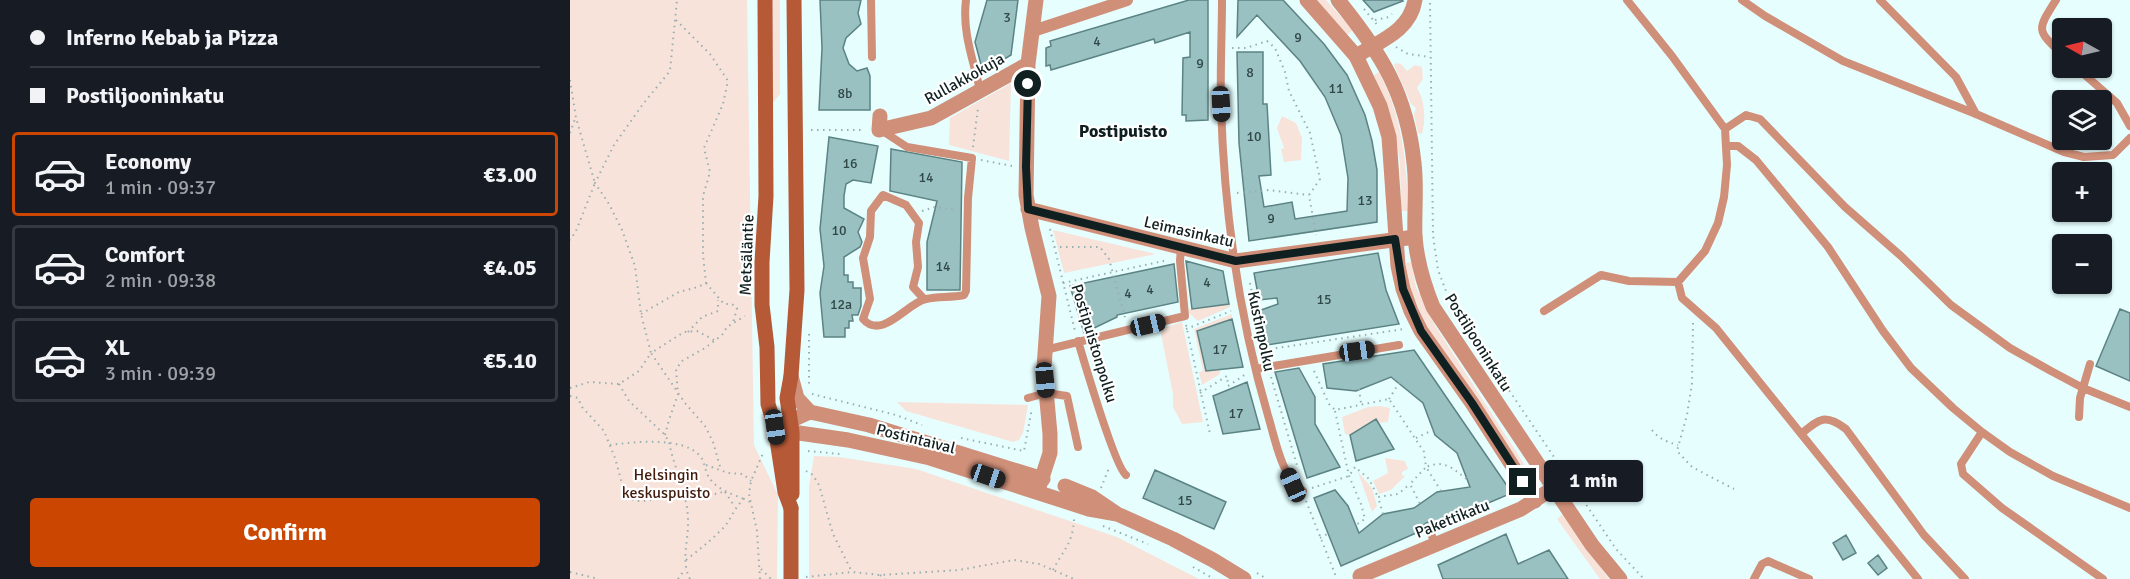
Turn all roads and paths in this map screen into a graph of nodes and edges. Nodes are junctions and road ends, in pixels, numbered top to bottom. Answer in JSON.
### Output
{"nodes":[{"id":1,"x":677,"y":0,"type":"edge"},
{"id":2,"x":765,"y":0,"type":"edge"},
{"id":3,"x":794,"y":0,"type":"edge"},
{"id":4,"x":871,"y":0,"type":"edge"},
{"id":5,"x":966,"y":0,"type":"edge"},
{"id":6,"x":1036,"y":0,"type":"edge"},
{"id":7,"x":1127,"y":0,"type":"edge"},
{"id":8,"x":1222,"y":0,"type":"edge"},
{"id":9,"x":1307,"y":0,"type":"edge"},
{"id":10,"x":1338,"y":0,"type":"edge"},
{"id":11,"x":1415,"y":0,"type":"edge"},
{"id":12,"x":1430,"y":0,"type":"edge"},
{"id":13,"x":1627,"y":0,"type":"edge"},
{"id":14,"x":1742,"y":0,"type":"edge"},
{"id":15,"x":1880,"y":0,"type":"edge"},
{"id":16,"x":2056,"y":0,"type":"edge"},
{"id":17,"x":1395,"y":11,"type":"dead end"},
{"id":18,"x":675,"y":19,"type":"junction"},
{"id":19,"x":1375,"y":20,"type":"dead end"},
{"id":20,"x":1033,"y":31,"type":"junction"},
{"id":21,"x":2052,"y":44,"type":"edge"},
{"id":22,"x":1374,"y":45,"type":"junction"},
{"id":23,"x":1222,"y":48,"type":"junction"},
{"id":24,"x":1356,"y":56,"type":"junction"},
{"id":25,"x":872,"y":57,"type":"dead end"},
{"id":26,"x":1028,"y":64,"type":"junction"},
{"id":27,"x":2089,"y":78,"type":"edge"},
{"id":28,"x":570,"y":80,"type":"edge"},
{"id":29,"x":980,"y":90,"type":"junction"},
{"id":30,"x":1976,"y":114,"type":"junction"},
{"id":31,"x":576,"y":118,"type":"junction"},
{"id":32,"x":880,"y":123,"type":"junction"},
{"id":33,"x":2130,"y":126,"type":"edge"},
{"id":34,"x":1725,"y":129,"type":"junction"},
{"id":35,"x":808,"y":130,"type":"dead end"},
{"id":36,"x":570,"y":134,"type":"edge"},
{"id":37,"x":2130,"y":138,"type":"edge"},
{"id":38,"x":1727,"y":146,"type":"junction"},
{"id":39,"x":972,"y":158,"type":"junction"},
{"id":40,"x":1012,"y":166,"type":"dead end"},
{"id":41,"x":595,"y":183,"type":"junction"},
{"id":42,"x":1236,"y":193,"type":"dead end"},
{"id":43,"x":1309,"y":195,"type":"junction"},
{"id":44,"x":935,"y":207,"type":"dead end"},
{"id":45,"x":1028,"y":209,"type":"junction"},
{"id":46,"x":968,"y":212,"type":"junction"},
{"id":47,"x":1046,"y":214,"type":"junction"},
{"id":48,"x":1415,"y":237,"type":"junction"},
{"id":49,"x":1395,"y":239,"type":"junction"},
{"id":50,"x":570,"y":240,"type":"edge"},
{"id":51,"x":1054,"y":247,"type":"junction"},
{"id":52,"x":1319,"y":250,"type":"junction"},
{"id":53,"x":1180,"y":253,"type":"junction"},
{"id":54,"x":1236,"y":261,"type":"junction"},
{"id":55,"x":1113,"y":272,"type":"junction"},
{"id":56,"x":1678,"y":282,"type":"junction"},
{"id":57,"x":706,"y":283,"type":"junction"},
{"id":58,"x":1063,"y":283,"type":"junction"},
{"id":59,"x":924,"y":299,"type":"junction"},
{"id":60,"x":718,"y":300,"type":"junction"},
{"id":61,"x":1693,"y":308,"type":"junction"},
{"id":62,"x":1243,"y":309,"type":"junction"},
{"id":63,"x":1544,"y":311,"type":"dead end"},
{"id":64,"x":641,"y":314,"type":"junction"},
{"id":65,"x":745,"y":316,"type":"dead end"},
{"id":66,"x":1185,"y":316,"type":"junction"},
{"id":67,"x":733,"y":323,"type":"junction"},
{"id":68,"x":1186,"y":328,"type":"junction"},
{"id":69,"x":1408,"y":328,"type":"dead end"},
{"id":70,"x":1129,"y":330,"type":"junction"},
{"id":71,"x":688,"y":332,"type":"junction"},
{"id":72,"x":714,"y":340,"type":"junction"},
{"id":73,"x":1078,"y":341,"type":"junction"},
{"id":74,"x":1399,"y":345,"type":"dead end"},
{"id":75,"x":1045,"y":350,"type":"junction"},
{"id":76,"x":1264,"y":350,"type":"dead end"},
{"id":77,"x":651,"y":353,"type":"junction"},
{"id":78,"x":1309,"y":360,"type":"junction"},
{"id":79,"x":2090,"y":363,"type":"dead end"},
{"id":80,"x":1256,"y":369,"type":"junction"},
{"id":81,"x":791,"y":376,"type":"junction"},
{"id":82,"x":1399,"y":383,"type":"dead end"},
{"id":83,"x":619,"y":384,"type":"junction"},
{"id":84,"x":570,"y":388,"type":"edge"},
{"id":85,"x":2083,"y":388,"type":"junction"},
{"id":86,"x":1359,"y":389,"type":"dead end"},
{"id":87,"x":809,"y":393,"type":"dead end"},
{"id":88,"x":1200,"y":393,"type":"junction"},
{"id":89,"x":678,"y":394,"type":"junction"},
{"id":90,"x":570,"y":396,"type":"edge"},
{"id":91,"x":1036,"y":396,"type":"junction"},
{"id":92,"x":1389,"y":399,"type":"junction"},
{"id":93,"x":1361,"y":403,"type":"junction"},
{"id":94,"x":2130,"y":407,"type":"edge"},
{"id":95,"x":1335,"y":410,"type":"junction"},
{"id":96,"x":810,"y":412,"type":"junction"},
{"id":97,"x":2079,"y":417,"type":"dead end"},
{"id":98,"x":791,"y":426,"type":"junction"},
{"id":99,"x":924,"y":426,"type":"dead end"},
{"id":100,"x":775,"y":427,"type":"junction"},
{"id":101,"x":1433,"y":430,"type":"dead end"},
{"id":102,"x":1652,"y":430,"type":"dead end"},
{"id":103,"x":1982,"y":432,"type":"junction"},
{"id":104,"x":1210,"y":434,"type":"dead end"},
{"id":105,"x":1801,"y":434,"type":"junction"},
{"id":106,"x":665,"y":435,"type":"junction"},
{"id":107,"x":954,"y":436,"type":"dead end"},
{"id":108,"x":1416,"y":438,"type":"junction"},
{"id":109,"x":669,"y":442,"type":"junction"},
{"id":110,"x":610,"y":445,"type":"junction"},
{"id":111,"x":1678,"y":445,"type":"junction"},
{"id":112,"x":1078,"y":447,"type":"dead end"},
{"id":113,"x":808,"y":452,"type":"dead end"},
{"id":114,"x":1115,"y":453,"type":"junction"},
{"id":115,"x":843,"y":455,"type":"dead end"},
{"id":116,"x":706,"y":465,"type":"junction"},
{"id":117,"x":1426,"y":467,"type":"junction"},
{"id":118,"x":721,"y":470,"type":"junction"},
{"id":119,"x":805,"y":471,"type":"dead end"},
{"id":120,"x":1126,"y":475,"type":"dead end"},
{"id":121,"x":1348,"y":476,"type":"junction"},
{"id":122,"x":1468,"y":480,"type":"dead end"},
{"id":123,"x":751,"y":481,"type":"junction"},
{"id":124,"x":1410,"y":484,"type":"junction"},
{"id":125,"x":1040,"y":486,"type":"junction"},
{"id":126,"x":1555,"y":487,"type":"junction"},
{"id":127,"x":1734,"y":489,"type":"dead end"},
{"id":128,"x":1303,"y":491,"type":"junction"},
{"id":129,"x":1441,"y":491,"type":"dead end"},
{"id":130,"x":725,"y":492,"type":"junction"},
{"id":131,"x":1099,"y":493,"type":"dead end"},
{"id":132,"x":685,"y":494,"type":"junction"},
{"id":133,"x":1378,"y":497,"type":"junction"},
{"id":134,"x":744,"y":499,"type":"junction"},
{"id":135,"x":1535,"y":501,"type":"junction"},
{"id":136,"x":750,"y":502,"type":"junction"},
{"id":137,"x":1420,"y":504,"type":"dead end"},
{"id":138,"x":735,"y":507,"type":"junction"},
{"id":139,"x":791,"y":508,"type":"junction"},
{"id":140,"x":2130,"y":508,"type":"edge"},
{"id":141,"x":1117,"y":514,"type":"junction"},
{"id":142,"x":1383,"y":514,"type":"dead end"},
{"id":143,"x":1082,"y":519,"type":"dead end"},
{"id":144,"x":1098,"y":524,"type":"dead end"},
{"id":145,"x":1356,"y":525,"type":"dead end"},
{"id":146,"x":1429,"y":528,"type":"dead end"},
{"id":147,"x":1327,"y":534,"type":"dead end"},
{"id":148,"x":1320,"y":538,"type":"junction"},
{"id":149,"x":1435,"y":544,"type":"junction"},
{"id":150,"x":1149,"y":545,"type":"dead end"},
{"id":151,"x":686,"y":560,"type":"junction"},
{"id":152,"x":759,"y":566,"type":"junction"},
{"id":153,"x":1193,"y":567,"type":"dead end"},
{"id":154,"x":685,"y":569,"type":"junction"},
{"id":155,"x":1053,"y":570,"type":"junction"},
{"id":156,"x":570,"y":572,"type":"edge"},
{"id":157,"x":852,"y":572,"type":"junction"},
{"id":158,"x":880,"y":575,"type":"junction"},
{"id":159,"x":815,"y":576,"type":"dead end"},
{"id":160,"x":1360,"y":576,"type":"dead end"},
{"id":161,"x":599,"y":579,"type":"edge"},
{"id":162,"x":678,"y":579,"type":"edge"},
{"id":163,"x":690,"y":579,"type":"edge"},
{"id":164,"x":760,"y":579,"type":"edge"},
{"id":165,"x":771,"y":579,"type":"edge"},
{"id":166,"x":791,"y":579,"type":"edge"},
{"id":167,"x":885,"y":579,"type":"edge"},
{"id":168,"x":1074,"y":579,"type":"edge"},
{"id":169,"x":1214,"y":579,"type":"edge"},
{"id":170,"x":1244,"y":579,"type":"edge"},
{"id":171,"x":1338,"y":579,"type":"edge"},
{"id":172,"x":1620,"y":579,"type":"edge"},
{"id":173,"x":1644,"y":579,"type":"edge"},
{"id":174,"x":1754,"y":579,"type":"edge"},
{"id":175,"x":1809,"y":579,"type":"edge"},
{"id":176,"x":1918,"y":579,"type":"edge"},
{"id":177,"x":1965,"y":579,"type":"edge"},
{"id":178,"x":2103,"y":579,"type":"edge"}],
"edges":[{"from":1,"to":18,"type":"path"},
{"from":2,"to":100,"type":"main road","name":"Metsäläntie"},
{"from":3,"to":81,"type":"main road","name":"Metsäläntie"},
{"from":4,"to":25,"type":"lane"},
{"from":5,"to":29,"type":"lane"},
{"from":6,"to":20,"type":"street"},
{"from":7,"to":20,"type":"street"},
{"from":8,"to":23,"type":"lane","name":"Kustinpolku"},
{"from":9,"to":24,"type":"street"},
{"from":10,"to":22,"type":"street","name":"Postiljooninkatu"},
{"from":11,"to":22,"type":"street"},
{"from":12,"to":173,"type":"path"},
{"from":13,"to":34,"type":"lane"},
{"from":14,"to":30,"type":"lane"},
{"from":15,"to":30,"type":"lane"},
{"from":16,"to":21,"type":"lane"},
{"from":17,"to":19,"type":"path"},
{"from":18,"to":41,"type":"path"},
{"from":18,"to":57,"type":"path"},
{"from":20,"to":26,"type":"street"},
{"from":22,"to":24,"type":"street"},
{"from":22,"to":48,"type":"street","name":"Postiljooninkatu"},
{"from":23,"to":43,"type":"path"},
{"from":23,"to":54,"type":"lane","name":"Kustinpolku"},
{"from":24,"to":49,"type":"street"},
{"from":26,"to":29,"type":"street","name":"Rullakkokuja"},
{"from":26,"to":45,"type":"street"},
{"from":27,"to":33,"type":"lane"},
{"from":28,"to":31,"type":"path"},
{"from":29,"to":32,"type":"street","name":"Rullakkokuja"},
{"from":29,"to":39,"type":"path"},
{"from":30,"to":37,"type":"lane"},
{"from":31,"to":36,"type":"path"},
{"from":31,"to":41,"type":"path"},
{"from":32,"to":35,"type":"path"},
{"from":32,"to":39,"type":"lane"},
{"from":34,"to":38,"type":"lane"},
{"from":34,"to":85,"type":"lane"},
{"from":38,"to":56,"type":"lane"},
{"from":38,"to":103,"type":"lane"},
{"from":39,"to":40,"type":"path"},
{"from":39,"to":46,"type":"lane"},
{"from":41,"to":50,"type":"path"},
{"from":41,"to":64,"type":"path"},
{"from":42,"to":43,"type":"path"},
{"from":43,"to":52,"type":"path"},
{"from":44,"to":46,"type":"path"},
{"from":45,"to":47,"type":"street","name":"Leimasinkatu"},
{"from":45,"to":75,"type":"street"},
{"from":46,"to":59,"type":"lane"},
{"from":47,"to":51,"type":"path","name":"Postipuistonpolku"},
{"from":47,"to":53,"type":"street","name":"Leimasinkatu"},
{"from":48,"to":49,"type":"street","name":"Leimasinkatu"},
{"from":48,"to":126,"type":"street","name":"Postiljooninkatu"},
{"from":49,"to":52,"type":"street","name":"Leimasinkatu"},
{"from":49,"to":135,"type":"street"},
{"from":51,"to":55,"type":"path"},
{"from":51,"to":58,"type":"path","name":"Postipuistonpolku"},
{"from":52,"to":54,"type":"street","name":"Leimasinkatu"},
{"from":53,"to":54,"type":"street","name":"Leimasinkatu"},
{"from":53,"to":55,"type":"path"},
{"from":53,"to":66,"type":"lane"},
{"from":54,"to":62,"type":"lane","name":"Kustinpolku"},
{"from":55,"to":58,"type":"path"},
{"from":55,"to":70,"type":"path"},
{"from":56,"to":61,"type":"lane"},
{"from":56,"to":63,"type":"lane"},
{"from":57,"to":60,"type":"path"},
{"from":57,"to":64,"type":"path"},
{"from":58,"to":73,"type":"path","name":"Postipuistonpolku"},
{"from":59,"to":59,"type":"lane"},
{"from":60,"to":67,"type":"path"},
{"from":60,"to":71,"type":"path"},
{"from":61,"to":105,"type":"lane"},
{"from":61,"to":111,"type":"path"},
{"from":62,"to":68,"type":"path"},
{"from":62,"to":80,"type":"lane","name":"Kustinpolku"},
{"from":64,"to":77,"type":"path"},
{"from":65,"to":67,"type":"path"},
{"from":66,"to":68,"type":"path"},
{"from":66,"to":70,"type":"lane"},
{"from":67,"to":72,"type":"path"},
{"from":68,"to":88,"type":"path"},
{"from":69,"to":76,"type":"path"},
{"from":70,"to":73,"type":"lane"},
{"from":71,"to":72,"type":"path"},
{"from":71,"to":77,"type":"path"},
{"from":72,"to":89,"type":"path"},
{"from":73,"to":75,"type":"lane"},
{"from":73,"to":114,"type":"lane","name":"Postipuistonpolku"},
{"from":74,"to":78,"type":"lane"},
{"from":75,"to":91,"type":"street"},
{"from":77,"to":83,"type":"path"},
{"from":77,"to":89,"type":"path"},
{"from":78,"to":80,"type":"lane"},
{"from":78,"to":95,"type":"path"},
{"from":79,"to":85,"type":"lane"},
{"from":80,"to":88,"type":"path"},
{"from":80,"to":128,"type":"lane","name":"Kustinpolku"},
{"from":81,"to":96,"type":"street"},
{"from":81,"to":98,"type":"main road","name":"Metsäläntie"},
{"from":82,"to":92,"type":"path"},
{"from":83,"to":84,"type":"path"},
{"from":83,"to":106,"type":"path"},
{"from":85,"to":94,"type":"lane"},
{"from":85,"to":97,"type":"lane"},
{"from":86,"to":93,"type":"path"},
{"from":87,"to":99,"type":"path"},
{"from":88,"to":104,"type":"path"},
{"from":89,"to":106,"type":"path"},
{"from":89,"to":118,"type":"path"},
{"from":90,"to":110,"type":"path"},
{"from":91,"to":107,"type":"path"},
{"from":91,"to":112,"type":"lane"},
{"from":91,"to":125,"type":"street"},
{"from":92,"to":93,"type":"path"},
{"from":92,"to":108,"type":"path"},
{"from":93,"to":95,"type":"path"},
{"from":95,"to":121,"type":"path"},
{"from":96,"to":98,"type":"street"},
{"from":96,"to":125,"type":"street","name":"Postintaival"},
{"from":98,"to":100,"type":"street","name":"Postintaival"},
{"from":98,"to":125,"type":"street","name":"Postintaival"},
{"from":98,"to":139,"type":"main road","name":"Metsäläntie"},
{"from":100,"to":123,"type":"path"},
{"from":100,"to":139,"type":"main road","name":"Metsäläntie"},
{"from":101,"to":108,"type":"path"},
{"from":102,"to":111,"type":"path"},
{"from":103,"to":140,"type":"lane"},
{"from":103,"to":178,"type":"lane"},
{"from":105,"to":176,"type":"lane"},
{"from":105,"to":177,"type":"lane"},
{"from":106,"to":109,"type":"path"},
{"from":108,"to":117,"type":"path"},
{"from":109,"to":110,"type":"path"},
{"from":109,"to":116,"type":"path"},
{"from":109,"to":132,"type":"path"},
{"from":110,"to":132,"type":"path"},
{"from":111,"to":127,"type":"path"},
{"from":113,"to":115,"type":"path"},
{"from":114,"to":120,"type":"lane","name":"Postipuistonpolku"},
{"from":114,"to":131,"type":"path"},
{"from":116,"to":118,"type":"path"},
{"from":116,"to":130,"type":"path"},
{"from":117,"to":122,"type":"path"},
{"from":117,"to":124,"type":"path"},
{"from":117,"to":129,"type":"path"},
{"from":118,"to":123,"type":"path"},
{"from":119,"to":157,"type":"path"},
{"from":121,"to":128,"type":"path"},
{"from":121,"to":133,"type":"path"},
{"from":121,"to":145,"type":"path"},
{"from":123,"to":136,"type":"path"},
{"from":124,"to":133,"type":"path"},
{"from":124,"to":137,"type":"path"},
{"from":125,"to":141,"type":"street","name":"Postintaival"},
{"from":125,"to":141,"type":"street","name":"Postintaival"},
{"from":126,"to":135,"type":"street","name":"Pakettikatu"},
{"from":126,"to":172,"type":"street","name":"Postiljooninkatu"},
{"from":128,"to":148,"type":"path"},
{"from":130,"to":132,"type":"path"},
{"from":130,"to":134,"type":"path"},
{"from":130,"to":138,"type":"path"},
{"from":132,"to":151,"type":"path"},
{"from":133,"to":142,"type":"path"},
{"from":134,"to":136,"type":"path"},
{"from":134,"to":138,"type":"path"},
{"from":135,"to":149,"type":"street","name":"Pakettikatu"},
{"from":136,"to":152,"type":"path"},
{"from":138,"to":151,"type":"path"},
{"from":139,"to":166,"type":"main road","name":"Metsäläntie","bridge":true},
{"from":141,"to":170,"type":"street","name":"Postintaival"},
{"from":143,"to":155,"type":"path"},
{"from":144,"to":150,"type":"path"},
{"from":146,"to":149,"type":"lane"},
{"from":147,"to":148,"type":"path"},
{"from":148,"to":171,"type":"path"},
{"from":149,"to":160,"type":"street","name":"Pakettikatu"},
{"from":151,"to":154,"type":"path"},
{"from":152,"to":164,"type":"path"},
{"from":152,"to":165,"type":"path"},
{"from":153,"to":169,"type":"path"},
{"from":154,"to":162,"type":"path"},
{"from":154,"to":163,"type":"path"},
{"from":155,"to":158,"type":"path"},
{"from":155,"to":168,"type":"path"},
{"from":156,"to":161,"type":"path"},
{"from":157,"to":158,"type":"path"},
{"from":157,"to":159,"type":"path"},
{"from":158,"to":167,"type":"path"},
{"from":174,"to":175,"type":"lane"}]}
